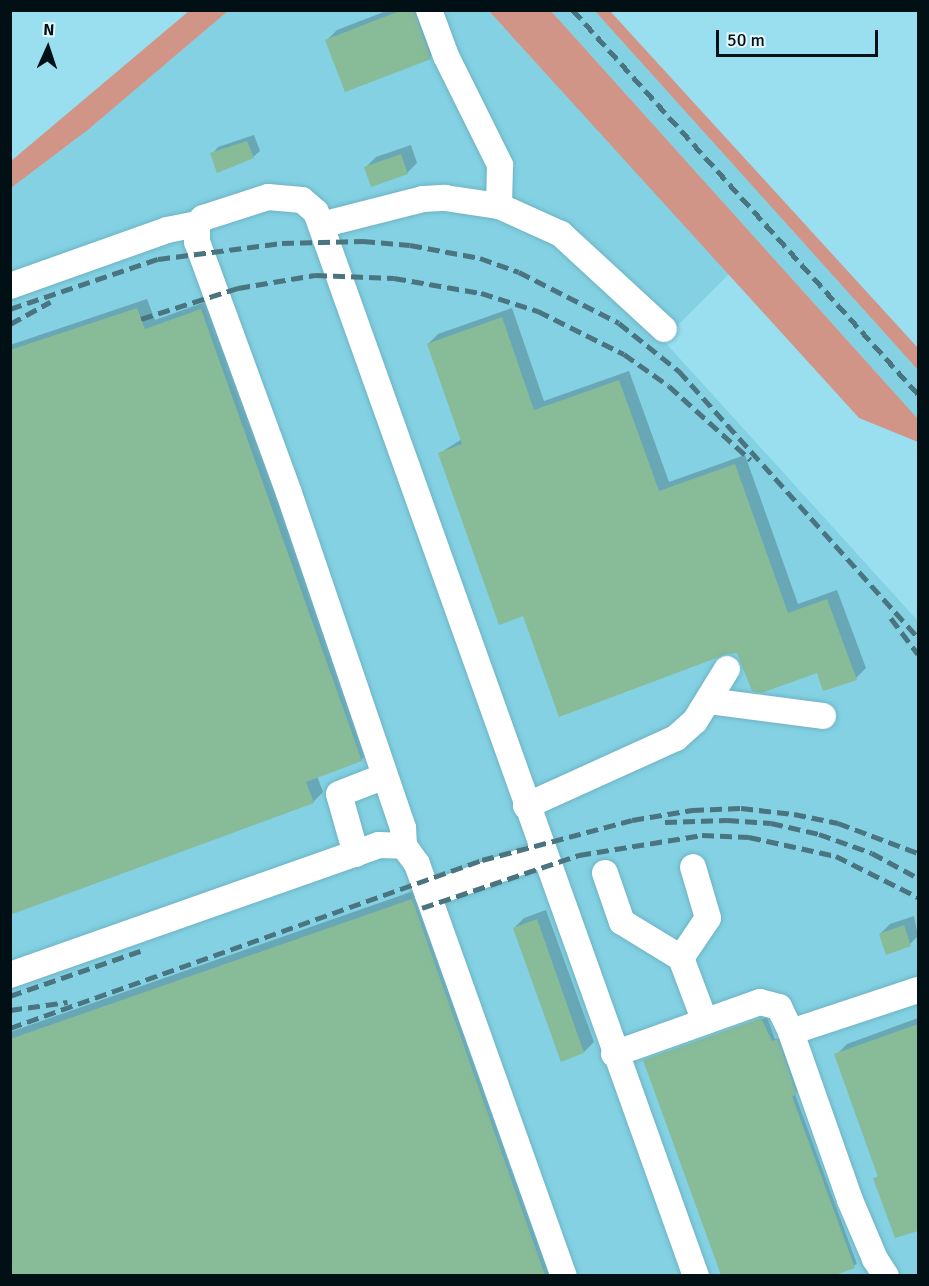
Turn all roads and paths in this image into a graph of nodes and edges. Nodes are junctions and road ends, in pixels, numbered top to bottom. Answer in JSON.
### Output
{"nodes":[{"id":1,"x":429,"y":10,"type":"edge"},
{"id":2,"x":499,"y":206,"type":"junction"},
{"id":3,"x":198,"y":224,"type":"junction"},
{"id":4,"x":321,"y":225,"type":"junction"},
{"id":5,"x":10,"y":286,"type":"edge"},
{"id":6,"x":664,"y":329,"type":"dead end"},
{"id":7,"x":727,"y":669,"type":"dead end"},
{"id":8,"x":709,"y":700,"type":"junction"},
{"id":9,"x":823,"y":716,"type":"dead end"},
{"id":10,"x":385,"y":776,"type":"junction"},
{"id":11,"x":526,"y":806,"type":"junction"},
{"id":12,"x":404,"y":846,"type":"junction"},
{"id":13,"x":356,"y":854,"type":"junction"},
{"id":14,"x":543,"y":854,"type":"junction"},
{"id":15,"x":693,"y":867,"type":"dead end"},
{"id":16,"x":605,"y":873,"type":"dead end"},
{"id":17,"x":428,"y":895,"type":"junction"},
{"id":18,"x":681,"y":958,"type":"junction"},
{"id":19,"x":10,"y":975,"type":"edge"},
{"id":20,"x":918,"y":990,"type":"edge"},
{"id":21,"x":705,"y":1022,"type":"junction"},
{"id":22,"x":791,"y":1032,"type":"junction"},
{"id":23,"x":614,"y":1054,"type":"junction"},
{"id":24,"x":564,"y":1275,"type":"edge"},
{"id":25,"x":696,"y":1275,"type":"edge"},
{"id":26,"x":886,"y":1275,"type":"edge"}],
"edges":[{"from":1,"to":2,"type":"lane"},
{"from":2,"to":4,"type":"lane"},
{"from":2,"to":6,"type":"lane"},
{"from":3,"to":4,"type":"lane"},
{"from":3,"to":5,"type":"lane"},
{"from":3,"to":10,"type":"lane"},
{"from":4,"to":11,"type":"lane"},
{"from":7,"to":8,"type":"lane"},
{"from":8,"to":9,"type":"lane"},
{"from":8,"to":11,"type":"lane"},
{"from":10,"to":12,"type":"lane"},
{"from":10,"to":13,"type":"lane"},
{"from":11,"to":14,"type":"lane"},
{"from":12,"to":13,"type":"lane"},
{"from":12,"to":17,"type":"lane"},
{"from":13,"to":19,"type":"lane"},
{"from":14,"to":17,"type":"lane"},
{"from":14,"to":23,"type":"lane"},
{"from":15,"to":18,"type":"lane"},
{"from":16,"to":18,"type":"lane"},
{"from":17,"to":24,"type":"lane"},
{"from":18,"to":21,"type":"lane"},
{"from":20,"to":22,"type":"lane"},
{"from":21,"to":22,"type":"lane"},
{"from":21,"to":23,"type":"lane"},
{"from":22,"to":26,"type":"lane"},
{"from":23,"to":25,"type":"lane"}]}
